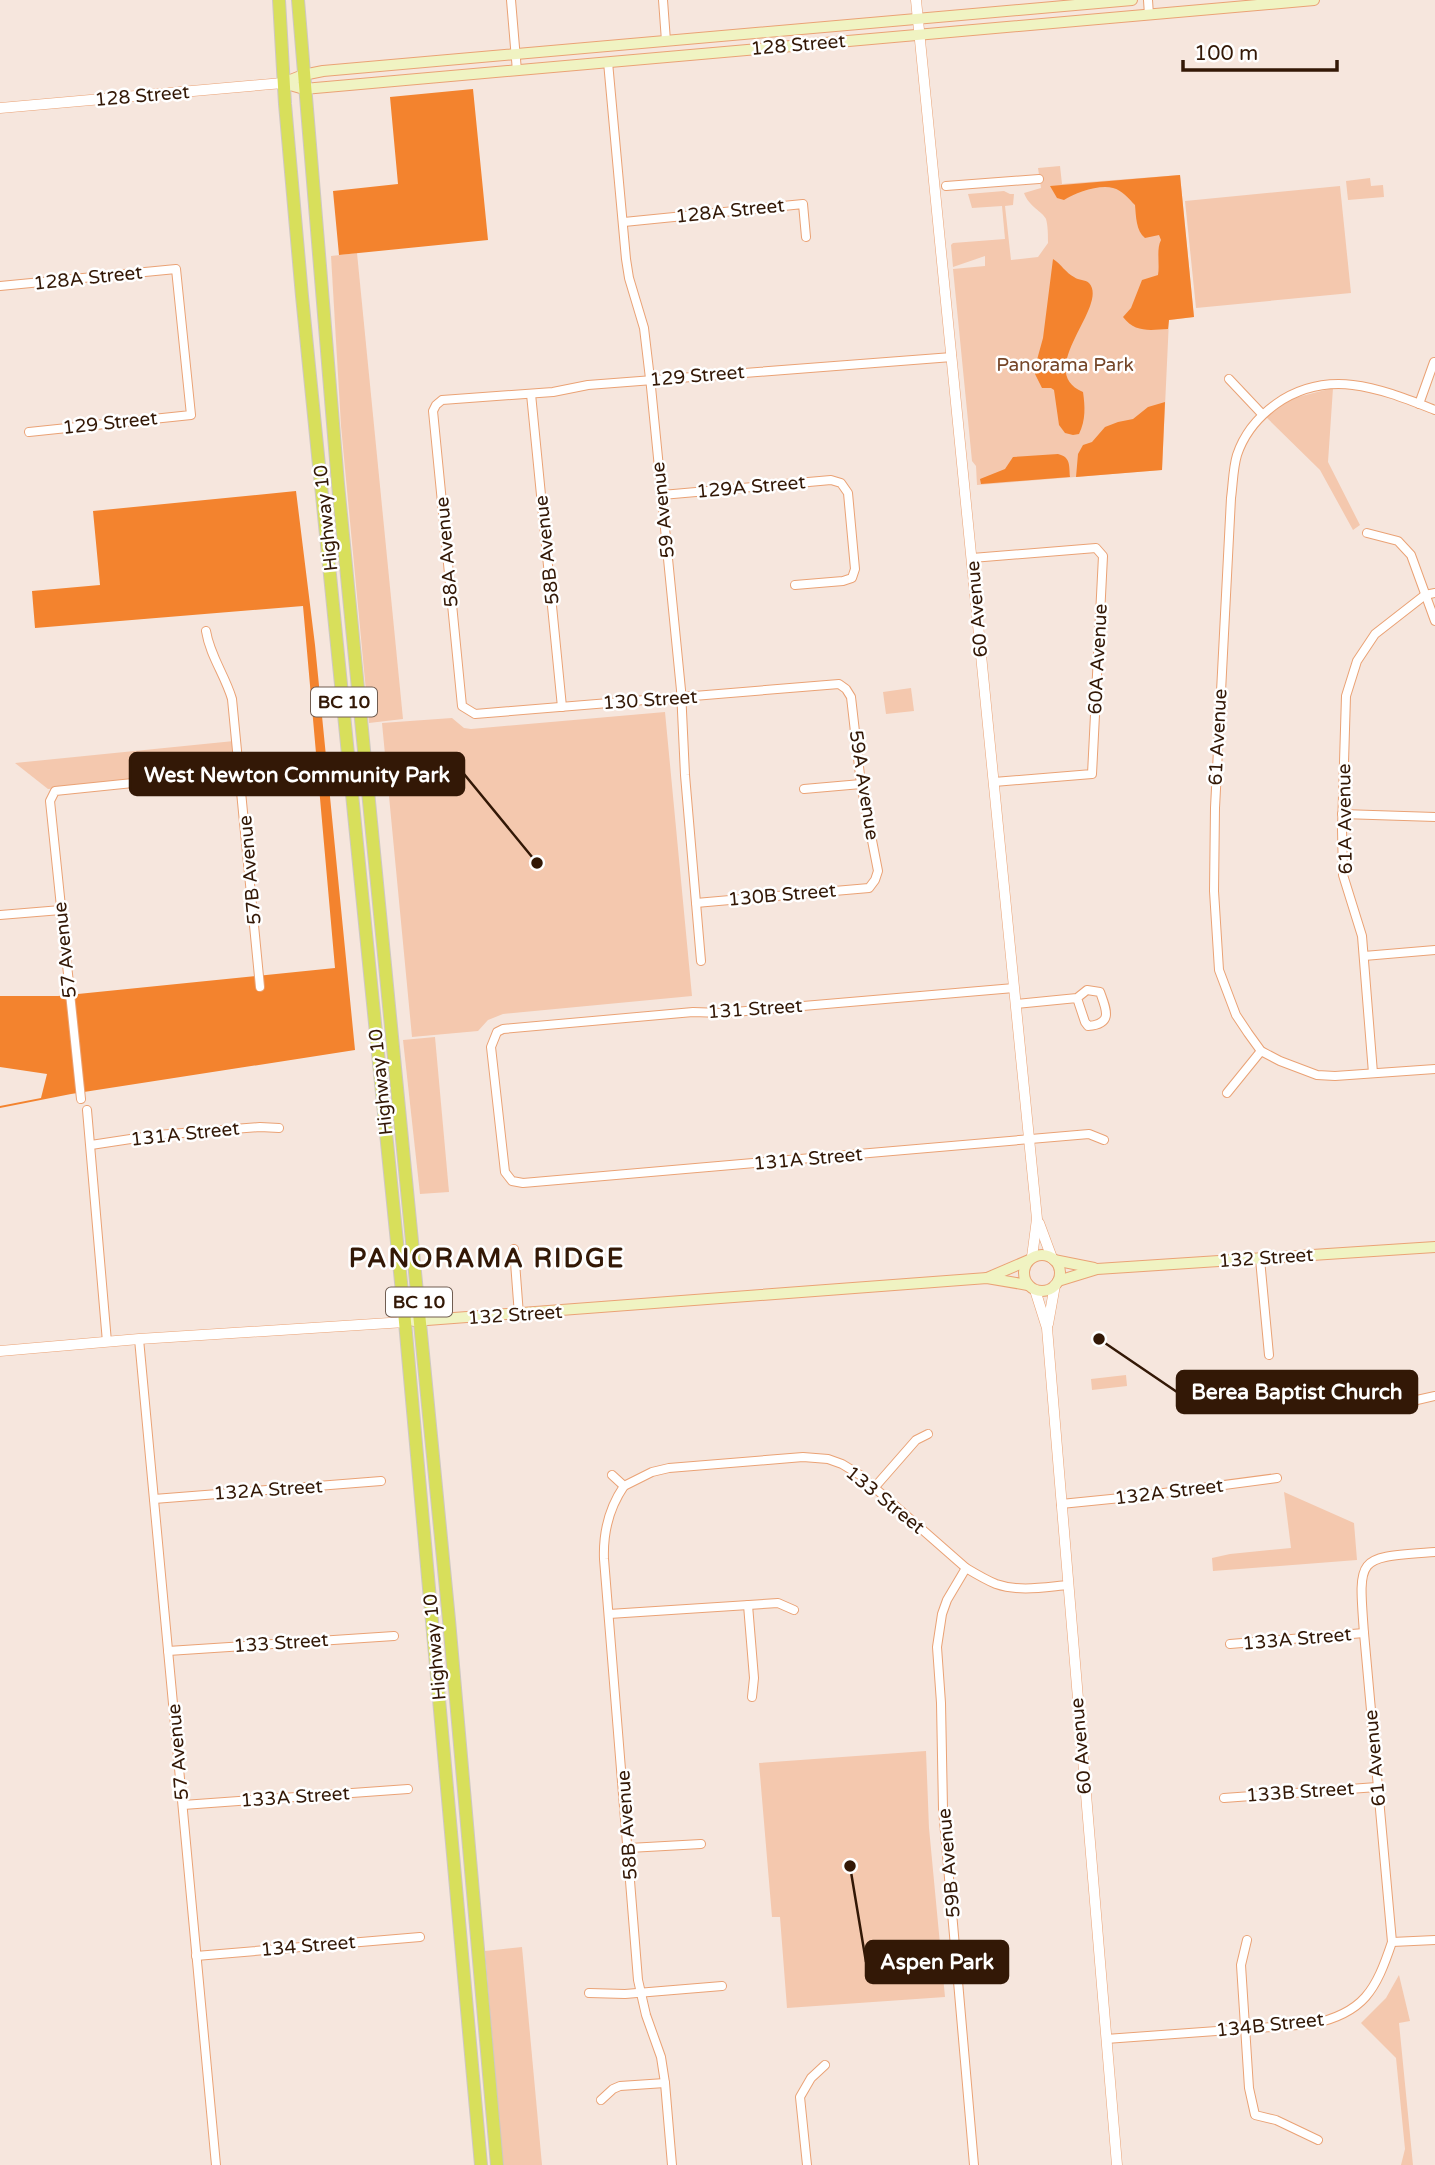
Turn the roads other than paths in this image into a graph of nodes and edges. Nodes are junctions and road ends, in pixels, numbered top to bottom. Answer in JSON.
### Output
{"nodes":[{"id":1,"x":279,"y":0,"type":"edge"},
{"id":2,"x":298,"y":0,"type":"edge"},
{"id":3,"x":511,"y":0,"type":"edge"},
{"id":4,"x":663,"y":0,"type":"edge"},
{"id":5,"x":916,"y":0,"type":"edge"},
{"id":6,"x":1132,"y":0,"type":"edge"},
{"id":7,"x":1147,"y":0,"type":"edge"},
{"id":8,"x":1314,"y":0,"type":"edge"},
{"id":9,"x":1149,"y":15,"type":"junction"},
{"id":10,"x":918,"y":19,"type":"junction"},
{"id":11,"x":920,"y":35,"type":"junction"},
{"id":12,"x":666,"y":41,"type":"junction"},
{"id":13,"x":515,"y":54,"type":"junction"},
{"id":14,"x":608,"y":62,"type":"junction"},
{"id":15,"x":517,"y":71,"type":"junction"},
{"id":16,"x":304,"y":82,"type":"junction"},
{"id":17,"x":283,"y":83,"type":"junction"},
{"id":18,"x":0,"y":108,"type":"edge"},
{"id":19,"x":1039,"y":179,"type":"dead end"},
{"id":20,"x":946,"y":186,"type":"dead end"},
{"id":21,"x":624,"y":222,"type":"junction"},
{"id":22,"x":806,"y":237,"type":"dead end"},
{"id":23,"x":0,"y":286,"type":"edge"},
{"id":24,"x":952,"y":357,"type":"junction"},
{"id":25,"x":1434,"y":362,"type":"edge"},
{"id":26,"x":1229,"y":379,"type":"dead end"},
{"id":27,"x":650,"y":380,"type":"junction"},
{"id":28,"x":531,"y":394,"type":"junction"},
{"id":29,"x":442,"y":400,"type":"joint"},
{"id":30,"x":1419,"y":404,"type":"junction"},
{"id":31,"x":1435,"y":410,"type":"edge"},
{"id":32,"x":1262,"y":414,"type":"junction"},
{"id":33,"x":191,"y":415,"type":"joint"},
{"id":34,"x":29,"y":432,"type":"dead end"},
{"id":35,"x":662,"y":495,"type":"junction"},
{"id":36,"x":1367,"y":533,"type":"dead end"},
{"id":37,"x":972,"y":558,"type":"junction"},
{"id":38,"x":795,"y":585,"type":"dead end"},
{"id":39,"x":1435,"y":593,"type":"edge"},
{"id":40,"x":1425,"y":595,"type":"junction"},
{"id":41,"x":1435,"y":621,"type":"edge"},
{"id":42,"x":206,"y":631,"type":"dead end"},
{"id":43,"x":839,"y":684,"type":"joint"},
{"id":44,"x":682,"y":697,"type":"junction"},
{"id":45,"x":462,"y":706,"type":"joint"},
{"id":46,"x":562,"y":707,"type":"junction"},
{"id":47,"x":240,"y":772,"type":"junction"},
{"id":48,"x":993,"y":782,"type":"junction"},
{"id":49,"x":861,"y":784,"type":"junction"},
{"id":50,"x":804,"y":789,"type":"dead end"},
{"id":51,"x":1342,"y":814,"type":"junction"},
{"id":52,"x":1435,"y":817,"type":"edge"},
{"id":53,"x":869,"y":888,"type":"joint"},
{"id":54,"x":696,"y":903,"type":"junction"},
{"id":55,"x":61,"y":910,"type":"junction"},
{"id":56,"x":0,"y":915,"type":"edge"},
{"id":57,"x":1435,"y":950,"type":"edge"},
{"id":58,"x":1364,"y":956,"type":"junction"},
{"id":59,"x":701,"y":961,"type":"dead end"},
{"id":60,"x":261,"y":988,"type":"dead end"},
{"id":61,"x":1014,"y":988,"type":"junction"},
{"id":62,"x":1077,"y":998,"type":"junction"},
{"id":63,"x":1016,"y":1004,"type":"junction"},
{"id":64,"x":1261,"y":1051,"type":"junction"},
{"id":65,"x":1435,"y":1069,"type":"edge"},
{"id":66,"x":1373,"y":1073,"type":"junction"},
{"id":67,"x":1227,"y":1093,"type":"dead end"},
{"id":68,"x":81,"y":1099,"type":"dead end"},
{"id":69,"x":87,"y":1111,"type":"dead end"},
{"id":70,"x":279,"y":1128,"type":"dead end"},
{"id":71,"x":1029,"y":1139,"type":"junction"},
{"id":72,"x":1104,"y":1140,"type":"dead end"},
{"id":73,"x":91,"y":1144,"type":"junction"},
{"id":74,"x":512,"y":1181,"type":"joint"},
{"id":75,"x":1037,"y":1219,"type":"junction"},
{"id":76,"x":1435,"y":1247,"type":"edge"},
{"id":77,"x":514,"y":1249,"type":"dead end"},
{"id":78,"x":1031,"y":1259,"type":"junction"},
{"id":79,"x":1053,"y":1259,"type":"junction"},
{"id":80,"x":1260,"y":1259,"type":"junction"},
{"id":81,"x":1097,"y":1269,"type":"junction"},
{"id":82,"x":988,"y":1278,"type":"junction"},
{"id":83,"x":1057,"y":1283,"type":"junction"},
{"id":84,"x":1032,"y":1287,"type":"junction"},
{"id":85,"x":519,"y":1315,"type":"junction"},
{"id":86,"x":420,"y":1321,"type":"junction"},
{"id":87,"x":405,"y":1322,"type":"junction"},
{"id":88,"x":1047,"y":1328,"type":"junction"},
{"id":89,"x":139,"y":1339,"type":"junction"},
{"id":90,"x":107,"y":1342,"type":"junction"},
{"id":91,"x":0,"y":1351,"type":"edge"},
{"id":92,"x":1269,"y":1355,"type":"dead end"},
{"id":93,"x":1435,"y":1396,"type":"edge"},
{"id":94,"x":1418,"y":1399,"type":"dead end"},
{"id":95,"x":928,"y":1434,"type":"dead end"},
{"id":96,"x":612,"y":1475,"type":"dead end"},
{"id":97,"x":1277,"y":1478,"type":"dead end"},
{"id":98,"x":381,"y":1481,"type":"dead end"},
{"id":99,"x":624,"y":1486,"type":"junction"},
{"id":100,"x":874,"y":1488,"type":"junction"},
{"id":101,"x":154,"y":1499,"type":"junction"},
{"id":102,"x":1061,"y":1504,"type":"junction"},
{"id":103,"x":1435,"y":1552,"type":"edge"},
{"id":104,"x":966,"y":1568,"type":"junction"},
{"id":105,"x":1068,"y":1585,"type":"junction"},
{"id":106,"x":748,"y":1605,"type":"junction"},
{"id":107,"x":794,"y":1610,"type":"dead end"},
{"id":108,"x":609,"y":1614,"type":"junction"},
{"id":109,"x":1364,"y":1633,"type":"junction"},
{"id":110,"x":394,"y":1636,"type":"dead end"},
{"id":111,"x":1230,"y":1644,"type":"dead end"},
{"id":112,"x":168,"y":1651,"type":"junction"},
{"id":113,"x":752,"y":1697,"type":"dead end"},
{"id":114,"x":1377,"y":1787,"type":"junction"},
{"id":115,"x":408,"y":1789,"type":"dead end"},
{"id":116,"x":1224,"y":1798,"type":"dead end"},
{"id":117,"x":183,"y":1805,"type":"junction"},
{"id":118,"x":701,"y":1844,"type":"dead end"},
{"id":119,"x":629,"y":1848,"type":"junction"},
{"id":120,"x":420,"y":1937,"type":"dead end"},
{"id":121,"x":1247,"y":1940,"type":"dead end"},
{"id":122,"x":1435,"y":1940,"type":"edge"},
{"id":123,"x":1392,"y":1942,"type":"junction"},
{"id":124,"x":196,"y":1955,"type":"junction"},
{"id":125,"x":722,"y":1986,"type":"dead end"},
{"id":126,"x":589,"y":1993,"type":"dead end"},
{"id":127,"x":640,"y":1993,"type":"junction"},
{"id":128,"x":1245,"y":2029,"type":"junction"},
{"id":129,"x":1106,"y":2039,"type":"junction"},
{"id":130,"x":825,"y":2065,"type":"dead end"},
{"id":131,"x":666,"y":2083,"type":"junction"},
{"id":132,"x":601,"y":2100,"type":"dead end"},
{"id":133,"x":1318,"y":2140,"type":"dead end"},
{"id":134,"x":216,"y":2165,"type":"edge"},
{"id":135,"x":481,"y":2165,"type":"edge"},
{"id":136,"x":496,"y":2165,"type":"edge"},
{"id":137,"x":672,"y":2165,"type":"edge"},
{"id":138,"x":807,"y":2165,"type":"edge"},
{"id":139,"x":974,"y":2165,"type":"edge"},
{"id":140,"x":1116,"y":2165,"type":"edge"}],
"edges":[{"from":1,"to":17,"type":"highway","name":"Highway 10","number":"BC 10"},
{"from":2,"to":16,"type":"highway","name":"Highway 10","number":"BC 10"},
{"from":3,"to":13,"type":"street"},
{"from":4,"to":12,"type":"street"},
{"from":5,"to":10,"type":"street","name":"60 Avenue"},
{"from":6,"to":10,"type":"main road","name":"128 Street"},
{"from":7,"to":9,"type":"street"},
{"from":8,"to":9,"type":"main road","name":"128 Street"},
{"from":9,"to":11,"type":"main road","name":"128 Street"},
{"from":10,"to":11,"type":"street","name":"60 Avenue"},
{"from":10,"to":12,"type":"main road","name":"128 Street"},
{"from":11,"to":14,"type":"main road","name":"128 Street"},
{"from":11,"to":24,"type":"street","name":"60 Avenue"},
{"from":12,"to":13,"type":"main road","name":"128 Street"},
{"from":13,"to":15,"type":"street"},
{"from":13,"to":16,"type":"main road","name":"128 Street"},
{"from":14,"to":15,"type":"main road","name":"128 Street"},
{"from":14,"to":21,"type":"street","name":"59 Avenue"},
{"from":15,"to":16,"type":"main road","name":"128 Street"},
{"from":16,"to":17,"type":"main road","name":"128 Street"},
{"from":16,"to":86,"type":"highway","name":"Highway 10","number":"BC 10"},
{"from":17,"to":18,"type":"street","name":"128 Street"},
{"from":17,"to":87,"type":"highway","name":"Highway 10","number":"BC 10"},
{"from":19,"to":20,"type":"street"},
{"from":21,"to":22,"type":"street","name":"128A Street"},
{"from":21,"to":27,"type":"street","name":"59 Avenue"},
{"from":23,"to":33,"type":"street","name":"128A Street"},
{"from":24,"to":27,"type":"street","name":"129 Street"},
{"from":24,"to":37,"type":"street","name":"60 Avenue"},
{"from":25,"to":30,"type":"street"},
{"from":26,"to":32,"type":"street"},
{"from":27,"to":28,"type":"street","name":"129 Street"},
{"from":27,"to":35,"type":"street","name":"59 Avenue"},
{"from":28,"to":29,"type":"street","name":"129 Street"},
{"from":28,"to":46,"type":"street","name":"58B Avenue"},
{"from":29,"to":45,"type":"street","name":"58A Avenue"},
{"from":30,"to":31,"type":"street"},
{"from":30,"to":32,"type":"street"},
{"from":32,"to":64,"type":"street","name":"61 Avenue"},
{"from":33,"to":34,"type":"street","name":"129 Street"},
{"from":35,"to":38,"type":"street","name":"129A Street"},
{"from":35,"to":44,"type":"street","name":"59 Avenue"},
{"from":36,"to":40,"type":"street"},
{"from":37,"to":48,"type":"street","name":"60 Avenue"},
{"from":37,"to":48,"type":"street","name":"60A Avenue"},
{"from":39,"to":40,"type":"street"},
{"from":40,"to":41,"type":"street"},
{"from":40,"to":51,"type":"street","name":"61A Avenue"},
{"from":42,"to":47,"type":"street","name":"57B Avenue"},
{"from":43,"to":44,"type":"street","name":"130 Street"},
{"from":43,"to":49,"type":"street","name":"59A Avenue"},
{"from":44,"to":46,"type":"street","name":"130 Street"},
{"from":44,"to":54,"type":"street","name":"59 Avenue"},
{"from":45,"to":46,"type":"street","name":"130 Street"},
{"from":47,"to":55,"type":"street","name":"57 Avenue"},
{"from":47,"to":60,"type":"street","name":"57B Avenue"},
{"from":48,"to":61,"type":"street","name":"60 Avenue"},
{"from":49,"to":50,"type":"street"},
{"from":49,"to":53,"type":"street","name":"59A Avenue"},
{"from":51,"to":52,"type":"street"},
{"from":51,"to":58,"type":"street","name":"61A Avenue"},
{"from":53,"to":54,"type":"street","name":"130B Street"},
{"from":54,"to":59,"type":"street","name":"59 Avenue"},
{"from":55,"to":56,"type":"street"},
{"from":55,"to":68,"type":"street","name":"57 Avenue"},
{"from":57,"to":58,"type":"street"},
{"from":58,"to":66,"type":"street","name":"61A Avenue"},
{"from":61,"to":63,"type":"street","name":"60 Avenue"},
{"from":61,"to":74,"type":"street","name":"131 Street"},
{"from":62,"to":62,"type":"street"},
{"from":62,"to":63,"type":"street"},
{"from":63,"to":71,"type":"street","name":"60 Avenue"},
{"from":64,"to":66,"type":"street"},
{"from":64,"to":67,"type":"street"},
{"from":65,"to":66,"type":"street"},
{"from":69,"to":73,"type":"street"},
{"from":70,"to":73,"type":"street","name":"131A Street"},
{"from":71,"to":72,"type":"street","name":"131A Street"},
{"from":71,"to":74,"type":"street","name":"131A Street"},
{"from":71,"to":75,"type":"street","name":"60 Avenue"},
{"from":73,"to":90,"type":"street"},
{"from":75,"to":78,"type":"street","name":"60 Avenue"},
{"from":75,"to":79,"type":"street","name":"60 Avenue"},
{"from":76,"to":80,"type":"main road","name":"132 Street"},
{"from":77,"to":85,"type":"street"},
{"from":78,"to":79,"type":"main road"},
{"from":78,"to":82,"type":"main road","name":"132 Street"},
{"from":78,"to":84,"type":"main road"},
{"from":79,"to":81,"type":"main road","name":"132 Street"},
{"from":79,"to":83,"type":"main road"},
{"from":80,"to":81,"type":"main road","name":"132 Street"},
{"from":80,"to":92,"type":"street"},
{"from":81,"to":83,"type":"main road","name":"132 Street"},
{"from":82,"to":84,"type":"main road","name":"132 Street"},
{"from":82,"to":85,"type":"main road","name":"132 Street"},
{"from":83,"to":84,"type":"main road"},
{"from":83,"to":88,"type":"street","name":"60 Avenue"},
{"from":84,"to":88,"type":"street","name":"60 Avenue"},
{"from":85,"to":86,"type":"main road","name":"132 Street"},
{"from":86,"to":87,"type":"main road","name":"132 Street"},
{"from":86,"to":136,"type":"highway","name":"Highway 10","number":"BC 10"},
{"from":87,"to":89,"type":"street","name":"132 Street"},
{"from":87,"to":135,"type":"highway","name":"Highway 10","number":"BC 10"},
{"from":88,"to":102,"type":"street","name":"60 Avenue"},
{"from":89,"to":90,"type":"street","name":"132 Street"},
{"from":89,"to":101,"type":"street","name":"57 Avenue"},
{"from":90,"to":91,"type":"street","name":"132 Street"},
{"from":93,"to":94,"type":"street"},
{"from":95,"to":100,"type":"street"},
{"from":96,"to":99,"type":"street"},
{"from":97,"to":102,"type":"street","name":"132A Street"},
{"from":98,"to":101,"type":"street","name":"132A Street"},
{"from":99,"to":100,"type":"street","name":"133 Street"},
{"from":99,"to":108,"type":"street","name":"58B Avenue"},
{"from":100,"to":104,"type":"street","name":"133 Street"},
{"from":101,"to":112,"type":"street","name":"57 Avenue"},
{"from":102,"to":105,"type":"street","name":"60 Avenue"},
{"from":103,"to":109,"type":"street","name":"61 Avenue"},
{"from":104,"to":105,"type":"street","name":"133 Street"},
{"from":104,"to":139,"type":"street","name":"59B Avenue"},
{"from":105,"to":129,"type":"street","name":"60 Avenue"},
{"from":106,"to":107,"type":"street"},
{"from":106,"to":108,"type":"street"},
{"from":106,"to":113,"type":"street"},
{"from":108,"to":119,"type":"street","name":"58B Avenue"},
{"from":109,"to":111,"type":"street","name":"133A Street"},
{"from":109,"to":114,"type":"street","name":"61 Avenue"},
{"from":110,"to":112,"type":"street","name":"133 Street"},
{"from":112,"to":117,"type":"street","name":"57 Avenue"},
{"from":114,"to":116,"type":"street","name":"133B Street"},
{"from":114,"to":123,"type":"street","name":"61 Avenue"},
{"from":115,"to":117,"type":"street","name":"133A Street"},
{"from":117,"to":124,"type":"street","name":"57 Avenue"},
{"from":118,"to":119,"type":"street"},
{"from":119,"to":127,"type":"street","name":"58B Avenue"},
{"from":120,"to":124,"type":"street","name":"134 Street"},
{"from":121,"to":128,"type":"street"},
{"from":122,"to":123,"type":"street"},
{"from":123,"to":128,"type":"street","name":"134B Street"},
{"from":124,"to":134,"type":"street","name":"57 Avenue"},
{"from":125,"to":127,"type":"street"},
{"from":126,"to":127,"type":"street"},
{"from":127,"to":131,"type":"street","name":"58B Avenue"},
{"from":128,"to":129,"type":"street","name":"134B Street"},
{"from":128,"to":133,"type":"street"},
{"from":129,"to":140,"type":"street","name":"60 Avenue"},
{"from":130,"to":138,"type":"street"},
{"from":131,"to":132,"type":"street"},
{"from":131,"to":137,"type":"street","name":"58B Avenue"}]}
